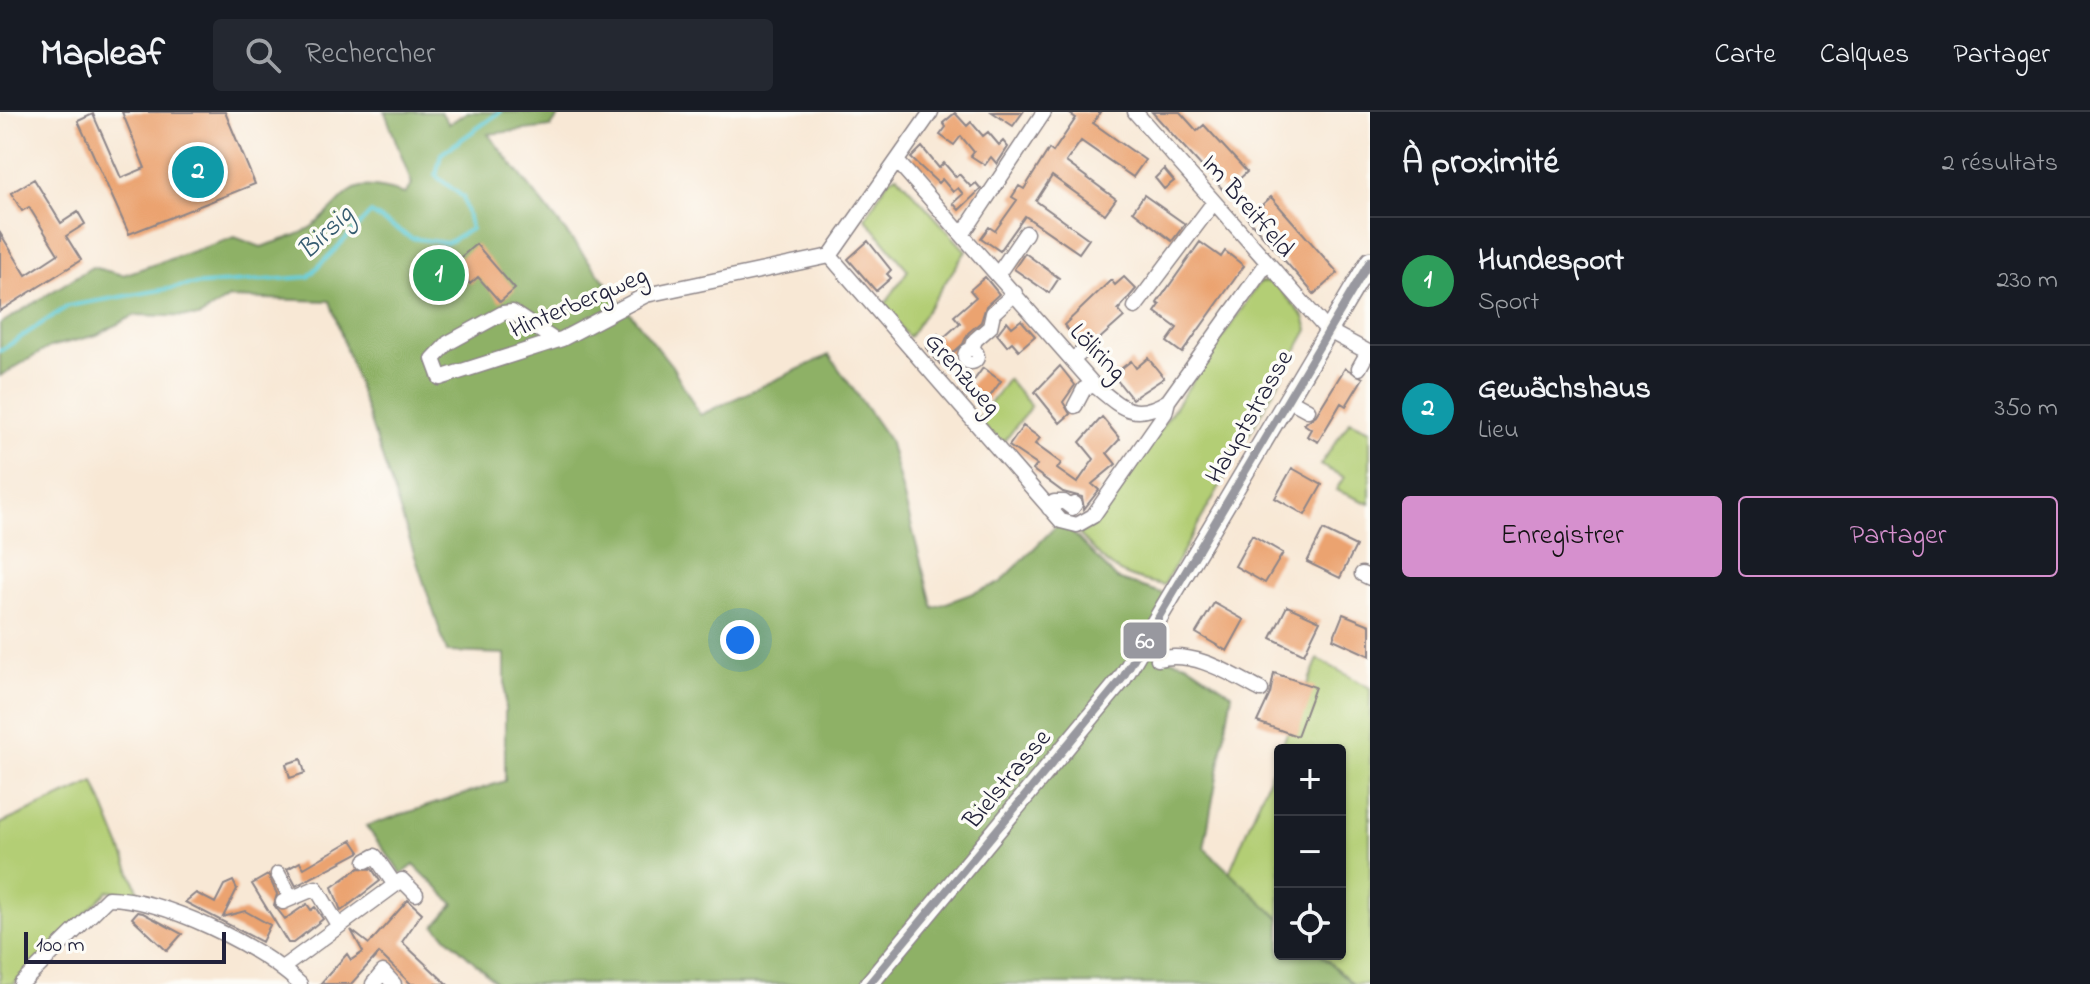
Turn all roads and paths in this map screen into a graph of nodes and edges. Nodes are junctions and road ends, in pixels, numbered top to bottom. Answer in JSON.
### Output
{"nodes":[{"id":1,"x":931,"y":112,"type":"edge"},
{"id":2,"x":1044,"y":112,"type":"edge"},
{"id":3,"x":1135,"y":112,"type":"edge"},
{"id":4,"x":897,"y":161,"type":"junction"},
{"id":5,"x":1189,"y":173,"type":"junction"},
{"id":6,"x":1177,"y":184,"type":"dead end"},
{"id":7,"x":1205,"y":200,"type":"junction"},
{"id":8,"x":1026,"y":233,"type":"dead end"},
{"id":9,"x":962,"y":235,"type":"junction"},
{"id":10,"x":830,"y":256,"type":"junction"},
{"id":11,"x":1370,"y":261,"type":"edge"},
{"id":12,"x":1267,"y":263,"type":"junction"},
{"id":13,"x":998,"y":274,"type":"junction"},
{"id":14,"x":1015,"y":293,"type":"junction"},
{"id":15,"x":1135,"y":307,"type":"dead end"},
{"id":16,"x":1327,"y":330,"type":"junction"},
{"id":17,"x":1370,"y":335,"type":"edge"},
{"id":18,"x":556,"y":341,"type":"junction"},
{"id":19,"x":1088,"y":347,"type":"dead end"},
{"id":20,"x":972,"y":349,"type":"dead end"},
{"id":21,"x":1367,"y":351,"type":"edge"},
{"id":22,"x":1072,"y":360,"type":"junction"},
{"id":23,"x":1359,"y":368,"type":"dead end"},
{"id":24,"x":1094,"y":385,"type":"junction"},
{"id":25,"x":1169,"y":393,"type":"junction"},
{"id":26,"x":1288,"y":399,"type":"junction"},
{"id":27,"x":1075,"y":406,"type":"dead end"},
{"id":28,"x":1308,"y":410,"type":"dead end"},
{"id":29,"x":1045,"y":498,"type":"junction"},
{"id":30,"x":1075,"y":504,"type":"dead end"},
{"id":31,"x":1174,"y":597,"type":"joint"},
{"id":32,"x":1158,"y":659,"type":"dead end"},
{"id":33,"x":1261,"y":690,"type":"dead end"},
{"id":34,"x":366,"y":861,"type":"dead end"},
{"id":35,"x":278,"y":874,"type":"dead end"},
{"id":36,"x":395,"y":885,"type":"junction"},
{"id":37,"x":416,"y":894,"type":"dead end"},
{"id":38,"x":338,"y":925,"type":"junction"},
{"id":39,"x":282,"y":968,"type":"junction"},
{"id":40,"x":21,"y":984,"type":"edge"},
{"id":41,"x":300,"y":984,"type":"edge"},
{"id":42,"x":373,"y":984,"type":"edge"},
{"id":43,"x":394,"y":984,"type":"edge"},
{"id":44,"x":869,"y":984,"type":"edge"}],
"edges":[{"from":1,"to":4,"type":"street"},
{"from":2,"to":9,"type":"street"},
{"from":3,"to":5,"type":"street","name":"Im Breitfeld"},
{"from":4,"to":9,"type":"street","name":"Löliring"},
{"from":4,"to":10,"type":"street"},
{"from":5,"to":6,"type":"street"},
{"from":5,"to":7,"type":"street","name":"Im Breitfeld"},
{"from":7,"to":12,"type":"street","name":"Im Breitfeld"},
{"from":7,"to":15,"type":"street"},
{"from":8,"to":13,"type":"street"},
{"from":9,"to":13,"type":"street","name":"Löliring"},
{"from":10,"to":18,"type":"street","name":"Hinterbergweg"},
{"from":10,"to":29,"type":"street","name":"Grenzweg"},
{"from":11,"to":16,"type":"main road","name":"Hauptstrasse"},
{"from":12,"to":16,"type":"street","name":"Im Breitfeld"},
{"from":12,"to":25,"type":"street"},
{"from":13,"to":14,"type":"street","name":"Löliring"},
{"from":14,"to":20,"type":"street"},
{"from":14,"to":22,"type":"street","name":"Löliring"},
{"from":16,"to":21,"type":"street"},
{"from":16,"to":26,"type":"main road","name":"Hauptstrasse"},
{"from":17,"to":21,"type":"street"},
{"from":18,"to":18,"type":"street","name":"Hinterbergweg"},
{"from":19,"to":22,"type":"street"},
{"from":21,"to":23,"type":"street"},
{"from":22,"to":24,"type":"street","name":"Löliring"},
{"from":24,"to":25,"type":"street","name":"Löliring"},
{"from":24,"to":27,"type":"street"},
{"from":25,"to":29,"type":"street","name":"Grenzweg"},
{"from":26,"to":28,"type":"street"},
{"from":26,"to":31,"type":"main road","name":"Hauptstrasse"},
{"from":29,"to":30,"type":"street"},
{"from":31,"to":44,"type":"main road","name":"Bielstrasse"},
{"from":32,"to":33,"type":"street"},
{"from":34,"to":36,"type":"street"},
{"from":35,"to":38,"type":"street"},
{"from":36,"to":37,"type":"street"},
{"from":36,"to":38,"type":"street"},
{"from":38,"to":39,"type":"street"},
{"from":39,"to":40,"type":"street"},
{"from":39,"to":41,"type":"street"},
{"from":42,"to":43,"type":"street"}]}
